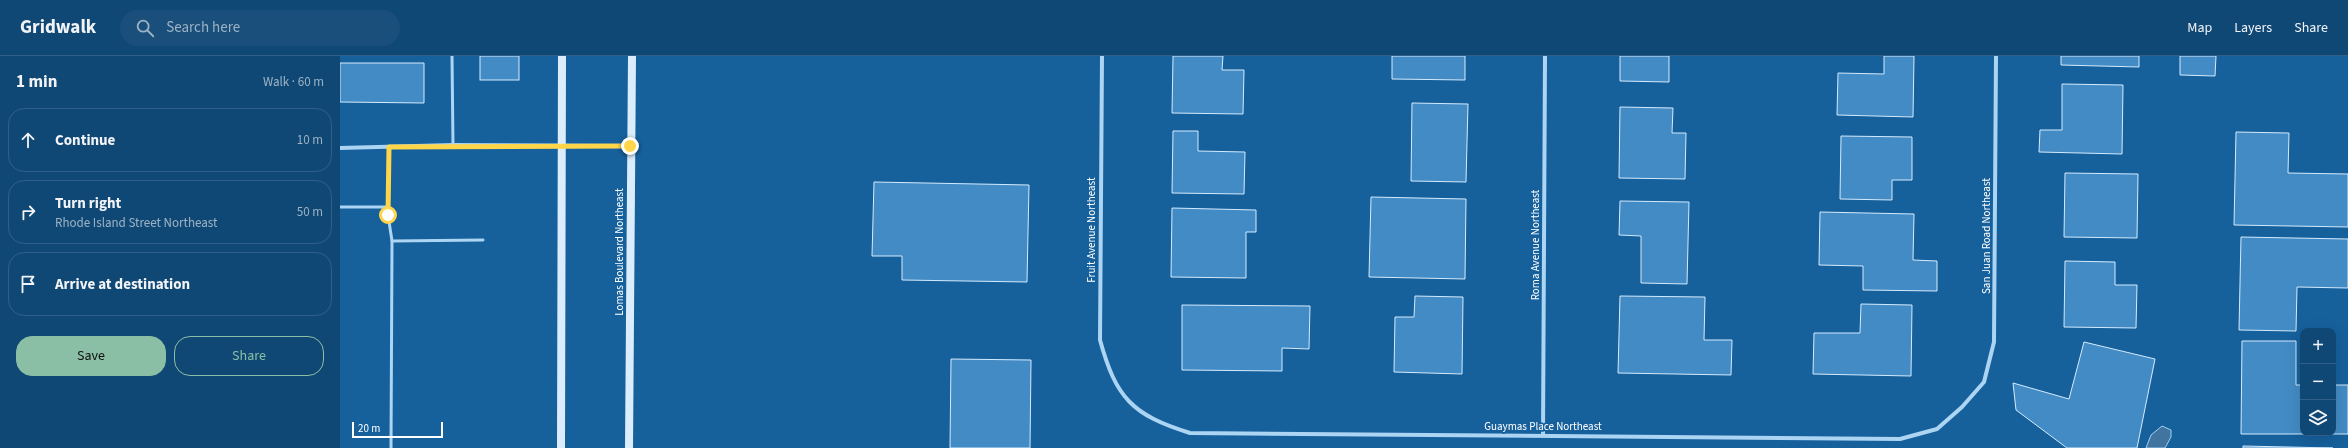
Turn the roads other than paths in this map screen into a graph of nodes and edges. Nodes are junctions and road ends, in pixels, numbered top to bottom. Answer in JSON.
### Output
{"nodes":[{"id":1,"x":452,"y":56,"type":"edge"},
{"id":2,"x":562,"y":56,"type":"edge"},
{"id":3,"x":632,"y":56,"type":"edge"},
{"id":4,"x":1102,"y":56,"type":"edge"},
{"id":5,"x":1545,"y":56,"type":"edge"},
{"id":6,"x":1996,"y":56,"type":"edge"},
{"id":7,"x":562,"y":145,"type":"junction"},
{"id":8,"x":453,"y":146,"type":"junction"},
{"id":9,"x":630,"y":146,"type":"junction"},
{"id":10,"x":389,"y":147,"type":"junction"},
{"id":11,"x":340,"y":148,"type":"edge"},
{"id":12,"x":340,"y":207,"type":"edge"},
{"id":13,"x":388,"y":207,"type":"junction"},
{"id":14,"x":483,"y":240,"type":"dead end"},
{"id":15,"x":392,"y":241,"type":"junction"},
{"id":16,"x":1124,"y":399,"type":"joint"},
{"id":17,"x":1962,"y":407,"type":"joint"},
{"id":18,"x":1543,"y":435,"type":"junction"},
{"id":19,"x":391,"y":448,"type":"edge"},
{"id":20,"x":561,"y":448,"type":"edge"},
{"id":21,"x":629,"y":448,"type":"edge"}],
"edges":[{"from":1,"to":8,"type":"lane"},
{"from":2,"to":7,"type":"main road"},
{"from":3,"to":9,"type":"main road","name":"Lomas Boulevard Northeast"},
{"from":4,"to":16,"type":"street","name":"Fruit Avenue Northeast"},
{"from":5,"to":18,"type":"street","name":"Roma Avenue Northeast"},
{"from":6,"to":17,"type":"street","name":"San Juan Road Northeast"},
{"from":7,"to":8,"type":"street"},
{"from":7,"to":9,"type":"street"},
{"from":7,"to":20,"type":"main road"},
{"from":8,"to":10,"type":"street"},
{"from":9,"to":21,"type":"main road","name":"Lomas Boulevard Northeast"},
{"from":10,"to":11,"type":"street"},
{"from":10,"to":13,"type":"lane"},
{"from":12,"to":13,"type":"lane"},
{"from":13,"to":15,"type":"lane"},
{"from":14,"to":15,"type":"lane"},
{"from":15,"to":19,"type":"lane"},
{"from":16,"to":18,"type":"street","name":"Guaymas Place Northeast"},
{"from":17,"to":18,"type":"street","name":"Guaymas Place Northeast"}]}
